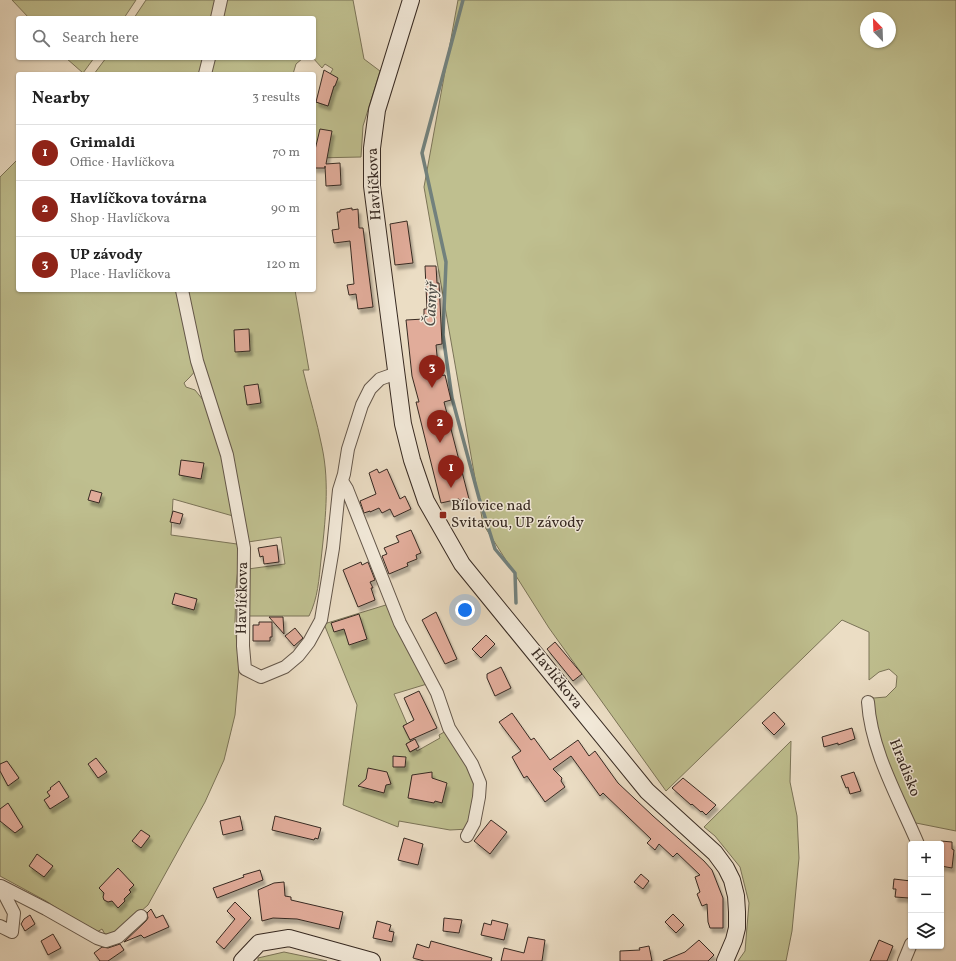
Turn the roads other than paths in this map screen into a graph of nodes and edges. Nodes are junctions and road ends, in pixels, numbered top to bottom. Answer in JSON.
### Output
{"nodes":[{"id":1,"x":221,"y":0,"type":"edge"},
{"id":2,"x":411,"y":0,"type":"edge"},
{"id":3,"x":217,"y":16,"type":"edge"},
{"id":4,"x":208,"y":60,"type":"edge"},
{"id":5,"x":206,"y":72,"type":"edge"},
{"id":6,"x":182,"y":292,"type":"edge"},
{"id":7,"x":397,"y":373,"type":"junction"},
{"id":8,"x":342,"y":480,"type":"junction"},
{"id":9,"x":868,"y":702,"type":"dead end"},
{"id":10,"x":918,"y":829,"type":"dead end"},
{"id":11,"x":467,"y":836,"type":"dead end"},
{"id":12,"x":918,"y":841,"type":"edge"},
{"id":13,"x":919,"y":841,"type":"edge"},
{"id":14,"x":0,"y":886,"type":"edge"},
{"id":15,"x":141,"y":916,"type":"dead end"},
{"id":16,"x":0,"y":926,"type":"edge"},
{"id":17,"x":909,"y":949,"type":"edge"},
{"id":18,"x":242,"y":961,"type":"edge"},
{"id":19,"x":372,"y":961,"type":"edge"},
{"id":20,"x":725,"y":961,"type":"edge"},
{"id":21,"x":904,"y":961,"type":"edge"}],
"edges":[{"from":1,"to":3,"type":"street"},
{"from":2,"to":7,"type":"main road","name":"Havlíčkova"},
{"from":4,"to":5,"type":"street"},
{"from":6,"to":8,"type":"street","name":"Havlíčkova"},
{"from":7,"to":8,"type":"street","name":"Havlíčkova"},
{"from":7,"to":20,"type":"main road","name":"Havlíčkova"},
{"from":8,"to":11,"type":"street"},
{"from":9,"to":12,"type":"street","name":"Hradisko"},
{"from":10,"to":13,"type":"street","name":"Hradisko"},
{"from":14,"to":15,"type":"street"},
{"from":14,"to":16,"type":"street"},
{"from":17,"to":21,"type":"street"},
{"from":18,"to":19,"type":"main road"}]}
